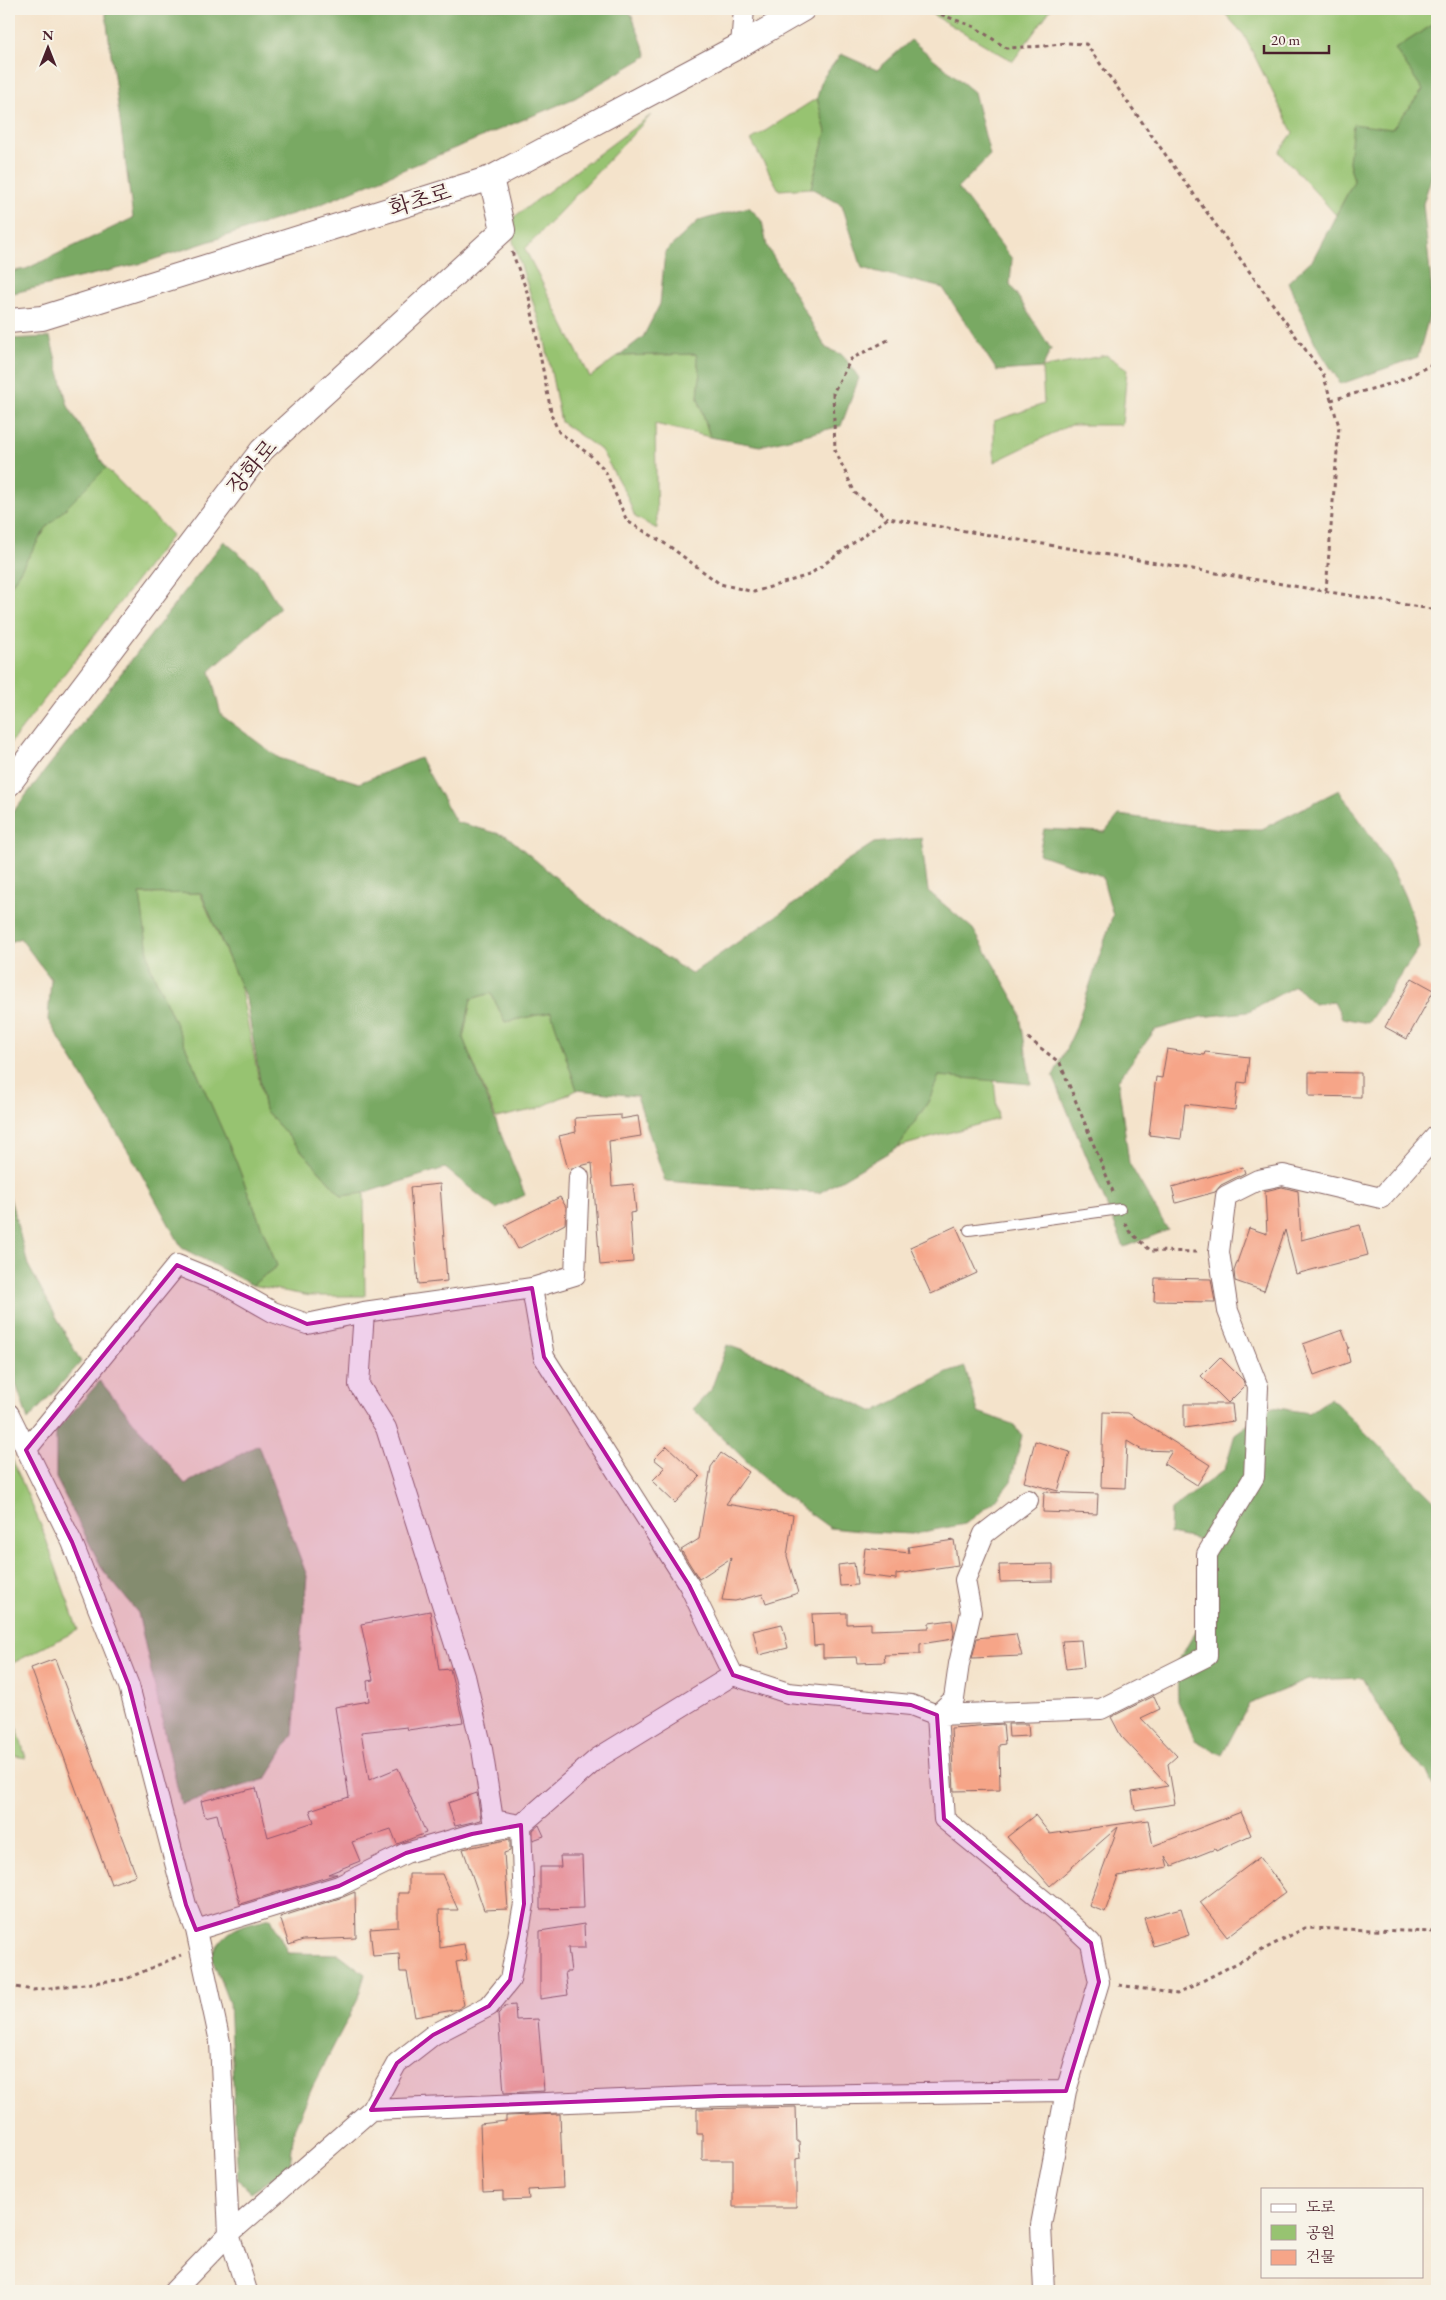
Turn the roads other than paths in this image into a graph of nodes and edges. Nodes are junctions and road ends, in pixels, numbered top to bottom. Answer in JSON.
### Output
{"nodes":[{"id":1,"x":744,"y":9,"type":"edge"},
{"id":2,"x":804,"y":9,"type":"edge"},
{"id":3,"x":741,"y":45,"type":"junction"},
{"id":4,"x":491,"y":178,"type":"junction"},
{"id":5,"x":9,"y":321,"type":"edge"},
{"id":6,"x":9,"y":784,"type":"edge"},
{"id":7,"x":1437,"y":1135,"type":"edge"},
{"id":8,"x":579,"y":1177,"type":"dead end"},
{"id":9,"x":1120,"y":1208,"type":"road end"},
{"id":10,"x":969,"y":1230,"type":"dead end"},
{"id":11,"x":532,"y":1288,"type":"junction"},
{"id":12,"x":364,"y":1312,"type":"junction"},
{"id":13,"x":9,"y":1414,"type":"edge"},
{"id":14,"x":26,"y":1450,"type":"junction"},
{"id":15,"x":1028,"y":1500,"type":"dead end"},
{"id":16,"x":733,"y":1675,"type":"junction"},
{"id":17,"x":937,"y":1715,"type":"junction"},
{"id":18,"x":521,"y":1825,"type":"junction"},
{"id":19,"x":198,"y":1938,"type":"junction"},
{"id":20,"x":1066,"y":2091,"type":"junction"},
{"id":21,"x":372,"y":2110,"type":"junction"},
{"id":22,"x":229,"y":2234,"type":"junction"},
{"id":23,"x":174,"y":2291,"type":"edge"},
{"id":24,"x":247,"y":2291,"type":"edge"},
{"id":25,"x":1044,"y":2291,"type":"edge"}],
"edges":[{"from":1,"to":3,"type":"street"},
{"from":2,"to":3,"type":"street","name":"화초로"},
{"from":3,"to":4,"type":"street","name":"화초로"},
{"from":4,"to":5,"type":"street","name":"화초로"},
{"from":4,"to":6,"type":"street","name":"장화로"},
{"from":7,"to":17,"type":"street"},
{"from":8,"to":11,"type":"street"},
{"from":9,"to":10,"type":"lane"},
{"from":11,"to":12,"type":"street"},
{"from":11,"to":16,"type":"street"},
{"from":12,"to":14,"type":"street"},
{"from":12,"to":18,"type":"street"},
{"from":13,"to":14,"type":"street"},
{"from":14,"to":19,"type":"street"},
{"from":15,"to":17,"type":"street"},
{"from":16,"to":17,"type":"street"},
{"from":16,"to":18,"type":"street"},
{"from":17,"to":20,"type":"street"},
{"from":18,"to":19,"type":"street"},
{"from":18,"to":21,"type":"street"},
{"from":19,"to":22,"type":"street"},
{"from":20,"to":21,"type":"street"},
{"from":20,"to":25,"type":"street"},
{"from":21,"to":22,"type":"street"},
{"from":22,"to":23,"type":"street"},
{"from":22,"to":24,"type":"street"}]}
